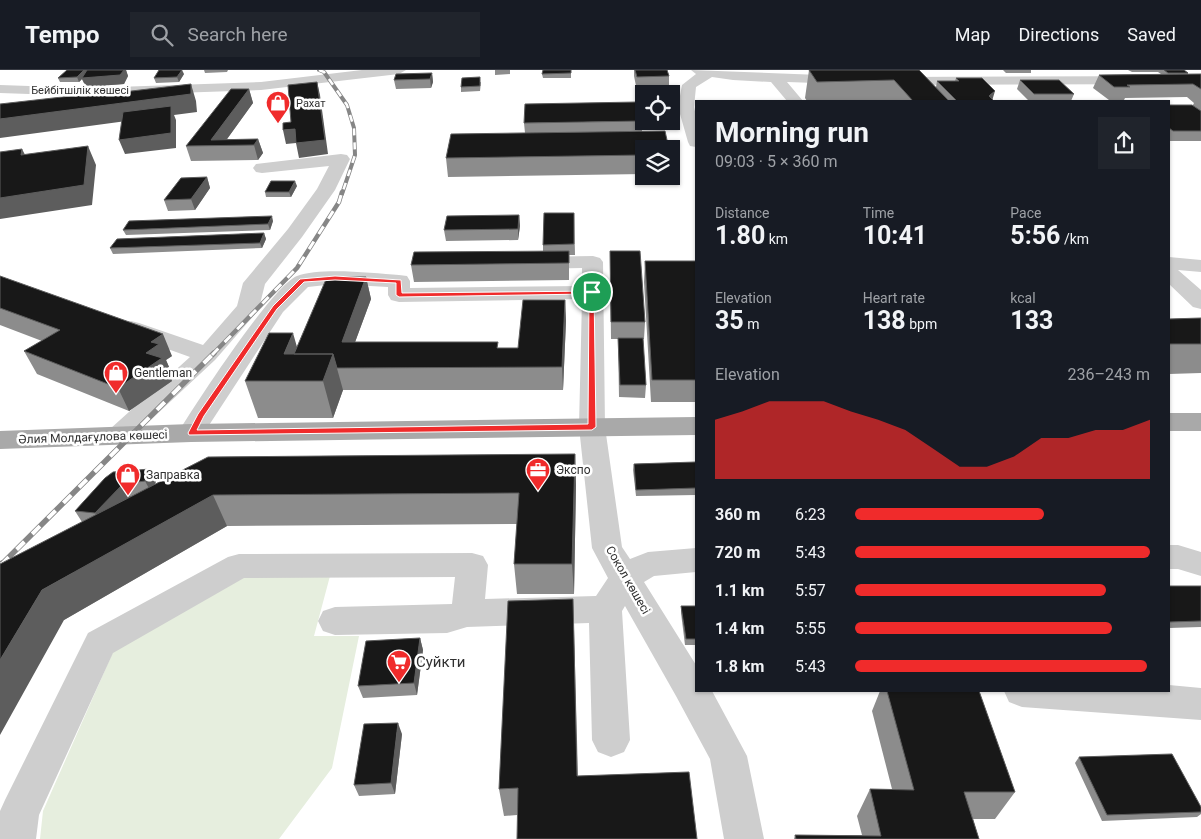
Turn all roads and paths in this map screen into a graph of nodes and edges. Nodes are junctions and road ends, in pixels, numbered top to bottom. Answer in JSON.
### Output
{"nodes":[{"id":1,"x":399,"y":70,"type":"edge"},
{"id":2,"x":989,"y":70,"type":"edge"},
{"id":3,"x":1109,"y":70,"type":"edge"},
{"id":4,"x":703,"y":71,"type":"edge"},
{"id":5,"x":909,"y":76,"type":"edge"},
{"id":6,"x":775,"y":77,"type":"junction"},
{"id":7,"x":1134,"y":80,"type":"junction"},
{"id":8,"x":1201,"y":80,"type":"edge"},
{"id":9,"x":1000,"y":81,"type":"junction"},
{"id":10,"x":0,"y":89,"type":"edge"},
{"id":11,"x":921,"y":96,"type":"edge"},
{"id":12,"x":792,"y":97,"type":"edge"},
{"id":13,"x":695,"y":138,"type":"edge"},
{"id":14,"x":262,"y":168,"type":"dead end"},
{"id":15,"x":295,"y":233,"type":"junction"},
{"id":16,"x":267,"y":234,"type":"dead end"},
{"id":17,"x":515,"y":263,"type":"edge"},
{"id":18,"x":1170,"y":263,"type":"edge"},
{"id":19,"x":1201,"y":266,"type":"edge"},
{"id":20,"x":1170,"y":273,"type":"edge"},
{"id":21,"x":592,"y":292,"type":"junction"},
{"id":22,"x":1201,"y":302,"type":"edge"},
{"id":23,"x":107,"y":319,"type":"edge"},
{"id":24,"x":207,"y":355,"type":"junction"},
{"id":25,"x":1170,"y":422,"type":"edge"},
{"id":26,"x":1201,"y":422,"type":"edge"},
{"id":27,"x":695,"y":426,"type":"edge"},
{"id":28,"x":592,"y":427,"type":"junction"},
{"id":29,"x":192,"y":433,"type":"junction"},
{"id":30,"x":120,"y":435,"type":"junction"},
{"id":31,"x":0,"y":440,"type":"edge"},
{"id":32,"x":1170,"y":557,"type":"edge"},
{"id":33,"x":695,"y":560,"type":"edge"},
{"id":34,"x":1201,"y":564,"type":"edge"},
{"id":35,"x":626,"y":577,"type":"junction"},
{"id":36,"x":605,"y":609,"type":"junction"},
{"id":37,"x":466,"y":613,"type":"junction"},
{"id":38,"x":336,"y":621,"type":"dead end"},
{"id":39,"x":693,"y":685,"type":"edge"},
{"id":40,"x":696,"y":692,"type":"edge"},
{"id":41,"x":1036,"y":692,"type":"edge"},
{"id":42,"x":1201,"y":704,"type":"edge"},
{"id":43,"x":611,"y":740,"type":"dead end"},
{"id":44,"x":16,"y":839,"type":"edge"},
{"id":45,"x":744,"y":839,"type":"edge"}],
"edges":[{"from":1,"to":10,"type":"street","name":"Бейбітшілік көшесі"},
{"from":2,"to":9,"type":"street"},
{"from":3,"to":7,"type":"street"},
{"from":4,"to":6,"type":"street"},
{"from":4,"to":13,"type":"street"},
{"from":5,"to":9,"type":"street"},
{"from":5,"to":11,"type":"street"},
{"from":6,"to":12,"type":"street"},
{"from":6,"to":12,"type":"street"},
{"from":7,"to":8,"type":"street"},
{"from":7,"to":9,"type":"street"},
{"from":14,"to":15,"type":"street"},
{"from":15,"to":16,"type":"street"},
{"from":15,"to":24,"type":"street"},
{"from":17,"to":21,"type":"street","name":"Сокол көшесі"},
{"from":18,"to":19,"type":"street"},
{"from":20,"to":22,"type":"street"},
{"from":21,"to":28,"type":"street","name":"Сокол көшесі"},
{"from":21,"to":29,"type":"street"},
{"from":23,"to":24,"type":"street"},
{"from":24,"to":30,"type":"street"},
{"from":25,"to":26,"type":"main road"},
{"from":27,"to":28,"type":"main road","name":"Әлия Молдағұлова көшесі"},
{"from":28,"to":29,"type":"main road","name":"Әлия Молдағұлова көшесі"},
{"from":28,"to":35,"type":"street","name":"Сокол көшесі"},
{"from":29,"to":30,"type":"main road","name":"Әлия Молдағұлова көшесі"},
{"from":30,"to":31,"type":"main road","name":"Әлия Молдағұлова көшесі"},
{"from":32,"to":34,"type":"street"},
{"from":33,"to":35,"type":"street"},
{"from":35,"to":36,"type":"street"},
{"from":35,"to":39,"type":"street","name":"Сокол көшесі"},
{"from":36,"to":37,"type":"street"},
{"from":36,"to":43,"type":"street"},
{"from":37,"to":38,"type":"street"},
{"from":37,"to":44,"type":"street"},
{"from":40,"to":45,"type":"street","name":"Сокол көшесі"},
{"from":41,"to":42,"type":"street"}]}
